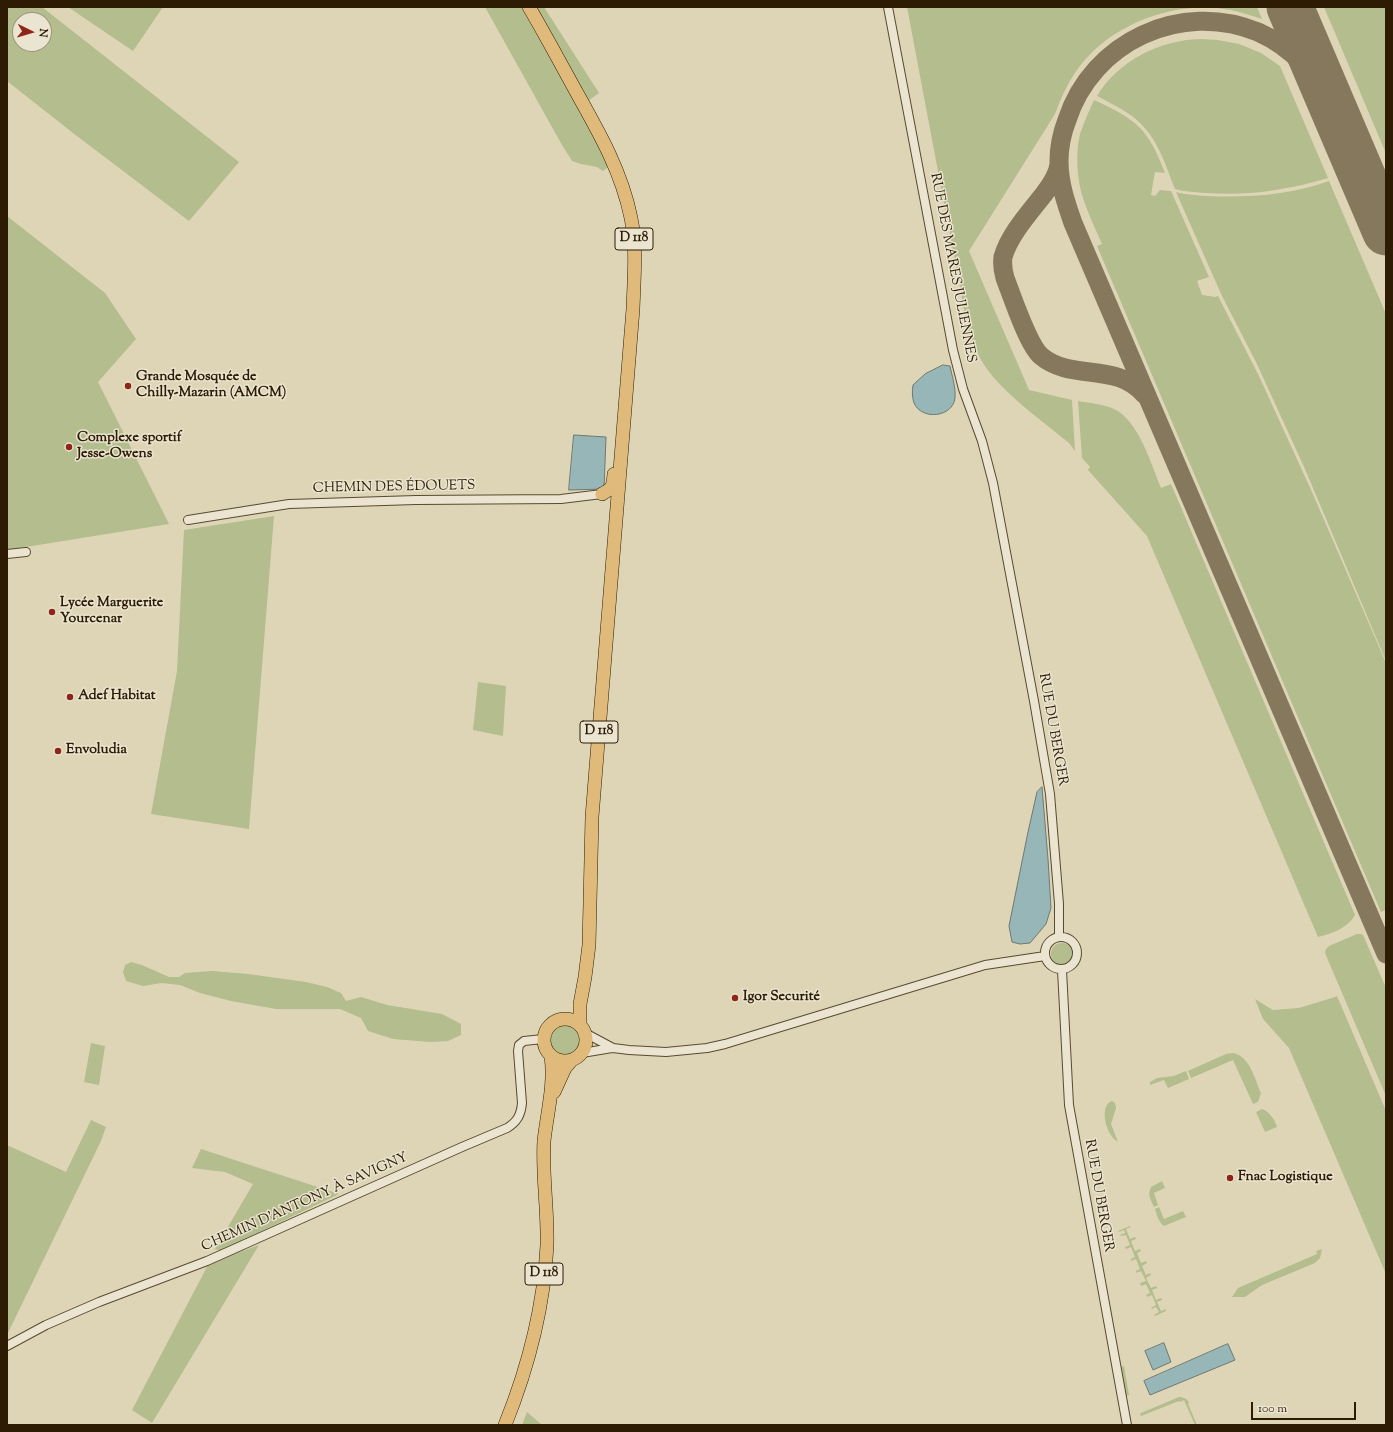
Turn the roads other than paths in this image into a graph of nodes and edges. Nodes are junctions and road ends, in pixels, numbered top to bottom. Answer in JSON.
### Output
{"nodes":[{"id":1,"x":529,"y":7,"type":"edge"},
{"id":2,"x":888,"y":7,"type":"edge"},
{"id":3,"x":622,"y":444,"type":"junction"},
{"id":4,"x":602,"y":494,"type":"junction"},
{"id":5,"x":188,"y":520,"type":"dead end"},
{"id":6,"x":1002,"y":530,"type":"joint"},
{"id":7,"x":614,"y":542,"type":"junction"},
{"id":8,"x":26,"y":552,"type":"dead end"},
{"id":9,"x":7,"y":554,"type":"edge"},
{"id":10,"x":1059,"y":937,"type":"junction"},
{"id":11,"x":1045,"y":956,"type":"junction"},
{"id":12,"x":586,"y":969,"type":"junction"},
{"id":13,"x":1062,"y":970,"type":"junction"},
{"id":14,"x":560,"y":1019,"type":"junction"},
{"id":15,"x":582,"y":1029,"type":"junction"},
{"id":16,"x":543,"y":1039,"type":"junction"},
{"id":17,"x":613,"y":1048,"type":"junction"},
{"id":18,"x":582,"y":1053,"type":"junction"},
{"id":19,"x":551,"y":1056,"type":"junction"},
{"id":20,"x":571,"y":1061,"type":"junction"},
{"id":21,"x":548,"y":1119,"type":"junction"},
{"id":22,"x":7,"y":1346,"type":"edge"},
{"id":23,"x":505,"y":1425,"type":"edge"},
{"id":24,"x":1127,"y":1425,"type":"edge"}],
"edges":[{"from":1,"to":3,"type":"main road","number":"D 118"},
{"from":2,"to":6,"type":"street","name":"RUE DES MARES JULIENNES"},
{"from":3,"to":4,"type":"main road"},
{"from":3,"to":7,"type":"main road","number":"D 118"},
{"from":4,"to":5,"type":"street","name":"CHEMIN DES ÉDOUETS"},
{"from":4,"to":7,"type":"main road"},
{"from":6,"to":10,"type":"street","name":"RUE DU BERGER"},
{"from":7,"to":12,"type":"main road","number":"D 118"},
{"from":8,"to":9,"type":"street"},
{"from":10,"to":11,"type":"street"},
{"from":10,"to":13,"type":"street"},
{"from":11,"to":13,"type":"street"},
{"from":11,"to":17,"type":"street"},
{"from":12,"to":14,"type":"main road","number":"D 118"},
{"from":12,"to":15,"type":"main road","number":"D 118"},
{"from":13,"to":24,"type":"street","name":"RUE DU BERGER"},
{"from":14,"to":15,"type":"main road"},
{"from":14,"to":16,"type":"main road"},
{"from":15,"to":17,"type":"street"},
{"from":15,"to":18,"type":"main road"},
{"from":16,"to":19,"type":"main road"},
{"from":16,"to":22,"type":"street","name":"CHEMIN D'ANTONY À SAVIGNY"},
{"from":17,"to":18,"type":"street"},
{"from":18,"to":20,"type":"main road"},
{"from":19,"to":20,"type":"main road"},
{"from":19,"to":21,"type":"main road","number":"D 118"},
{"from":20,"to":21,"type":"main road","number":"D 118"},
{"from":21,"to":23,"type":"main road","number":"D 118"}]}
